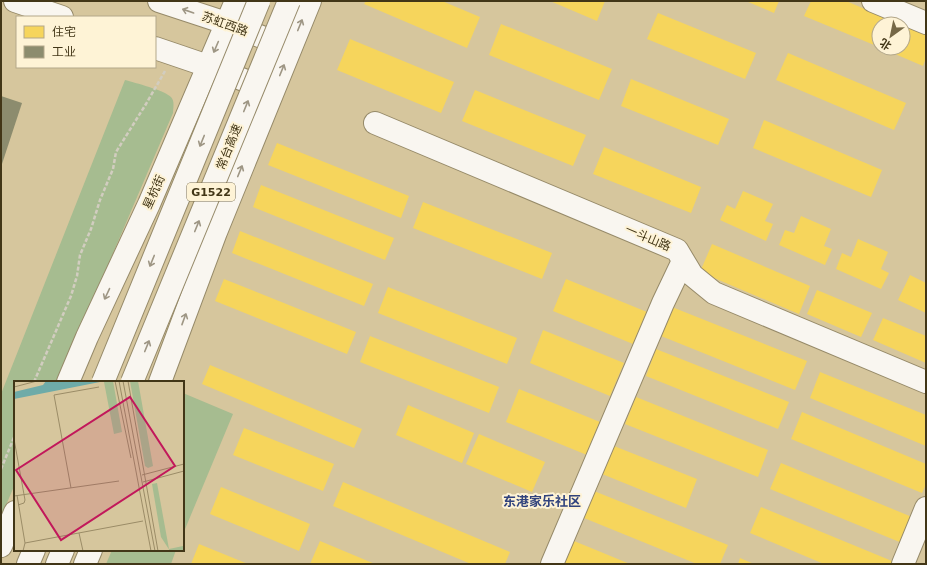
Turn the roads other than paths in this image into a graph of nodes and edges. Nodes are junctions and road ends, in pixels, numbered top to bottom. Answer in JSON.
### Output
{"nodes":[{"id":1,"x":14,"y":1,"type":"edge"},
{"id":2,"x":159,"y":1,"type":"edge"},
{"id":3,"x":236,"y":1,"type":"edge"},
{"id":4,"x":259,"y":1,"type":"edge"},
{"id":5,"x":289,"y":1,"type":"edge"},
{"id":6,"x":310,"y":1,"type":"edge"},
{"id":7,"x":873,"y":1,"type":"edge"},
{"id":8,"x":59,"y":16,"type":"edge"},
{"id":9,"x":226,"y":23,"type":"junction"},
{"id":10,"x":926,"y":23,"type":"edge"},
{"id":11,"x":291,"y":48,"type":"junction"},
{"id":12,"x":164,"y":52,"type":"edge"},
{"id":13,"x":208,"y":66,"type":"junction"},
{"id":14,"x":273,"y":92,"type":"junction"},
{"id":15,"x":376,"y":123,"type":"dead end"},
{"id":16,"x":683,"y":261,"type":"junction"},
{"id":17,"x":68,"y":381,"type":"edge"},
{"id":18,"x":103,"y":381,"type":"edge"},
{"id":19,"x":132,"y":381,"type":"edge"},
{"id":20,"x":160,"y":381,"type":"edge"},
{"id":21,"x":926,"y":382,"type":"edge"},
{"id":22,"x":926,"y":508,"type":"edge"},
{"id":23,"x":14,"y":514,"type":"edge"},
{"id":24,"x":1,"y":546,"type":"edge"},
{"id":25,"x":34,"y":551,"type":"edge"},
{"id":26,"x":63,"y":551,"type":"edge"},
{"id":27,"x":91,"y":551,"type":"edge"},
{"id":28,"x":28,"y":564,"type":"edge"},
{"id":29,"x":57,"y":564,"type":"edge"},
{"id":30,"x":85,"y":564,"type":"edge"},
{"id":31,"x":552,"y":564,"type":"edge"},
{"id":32,"x":903,"y":564,"type":"edge"}],
"edges":[{"from":1,"to":8,"type":"main road"},
{"from":9,"to":2,"type":"main road","name":"苏虹西路","one_way":true},
{"from":3,"to":9,"type":"main road","name":"星杭街"},
{"from":4,"to":18,"type":"main road","number":"G1522","one_way":true,"bridge":true},
{"from":19,"to":5,"type":"main road","name":"常台高速","number":"G1522","one_way":true,"bridge":true},
{"from":11,"to":6,"type":"main road","one_way":true},
{"from":7,"to":10,"type":"main road"},
{"from":9,"to":11,"type":"main road","name":"苏虹西路"},
{"from":9,"to":13,"type":"main road","name":"星杭街","one_way":true},
{"from":14,"to":11,"type":"main road","one_way":true},
{"from":12,"to":13,"type":"main road"},
{"from":13,"to":14,"type":"main road"},
{"from":13,"to":17,"type":"main road","name":"星杭街","one_way":true},
{"from":20,"to":14,"type":"main road","one_way":true},
{"from":15,"to":16,"type":"main road","name":"一斗山路"},
{"from":16,"to":21,"type":"main road","name":"一斗山路"},
{"from":16,"to":31,"type":"main road"},
{"from":22,"to":32,"type":"main road"},
{"from":23,"to":24,"type":"main road"},
{"from":25,"to":28,"type":"main road"},
{"from":26,"to":29,"type":"main road"},
{"from":27,"to":30,"type":"main road"}]}
